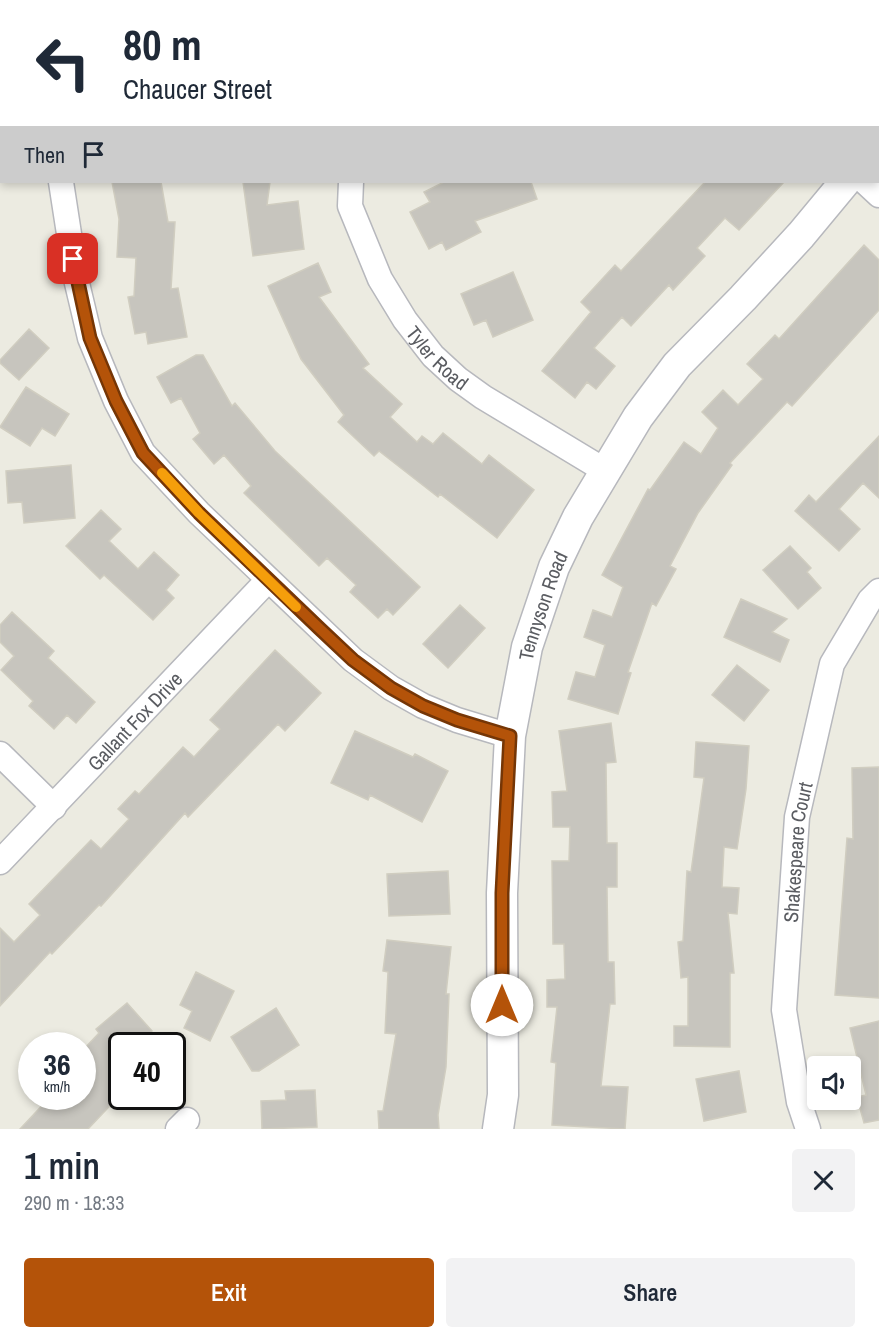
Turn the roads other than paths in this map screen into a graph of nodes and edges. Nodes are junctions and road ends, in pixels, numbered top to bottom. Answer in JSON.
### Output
{"nodes":[{"id":1,"x":61,"y":183,"type":"edge"},
{"id":2,"x":351,"y":183,"type":"edge"},
{"id":3,"x":844,"y":183,"type":"edge"},
{"id":4,"x":866,"y":183,"type":"edge"},
{"id":5,"x":879,"y":195,"type":"edge"},
{"id":6,"x":604,"y":470,"type":"junction"},
{"id":7,"x":268,"y":580,"type":"junction"},
{"id":8,"x":879,"y":591,"type":"edge"},
{"id":9,"x":510,"y":736,"type":"junction"},
{"id":10,"x":0,"y":754,"type":"edge"},
{"id":11,"x":54,"y":807,"type":"junction"},
{"id":12,"x":0,"y":862,"type":"edge"},
{"id":13,"x":498,"y":1129,"type":"edge"},
{"id":14,"x":808,"y":1129,"type":"edge"}],
"edges":[{"from":1,"to":7,"type":"street"},
{"from":2,"to":6,"type":"street","name":"Tyler Road"},
{"from":3,"to":6,"type":"street","name":"Tennyson Road"},
{"from":4,"to":5,"type":"street"},
{"from":6,"to":9,"type":"street","name":"Tennyson Road"},
{"from":7,"to":9,"type":"street"},
{"from":7,"to":11,"type":"street","name":"Gallant Fox Drive"},
{"from":8,"to":14,"type":"street","name":"Shakespeare Court"},
{"from":9,"to":13,"type":"street","name":"Tennyson Road"},
{"from":10,"to":11,"type":"street"},
{"from":11,"to":12,"type":"street","name":"Gallant Fox Drive"}]}
